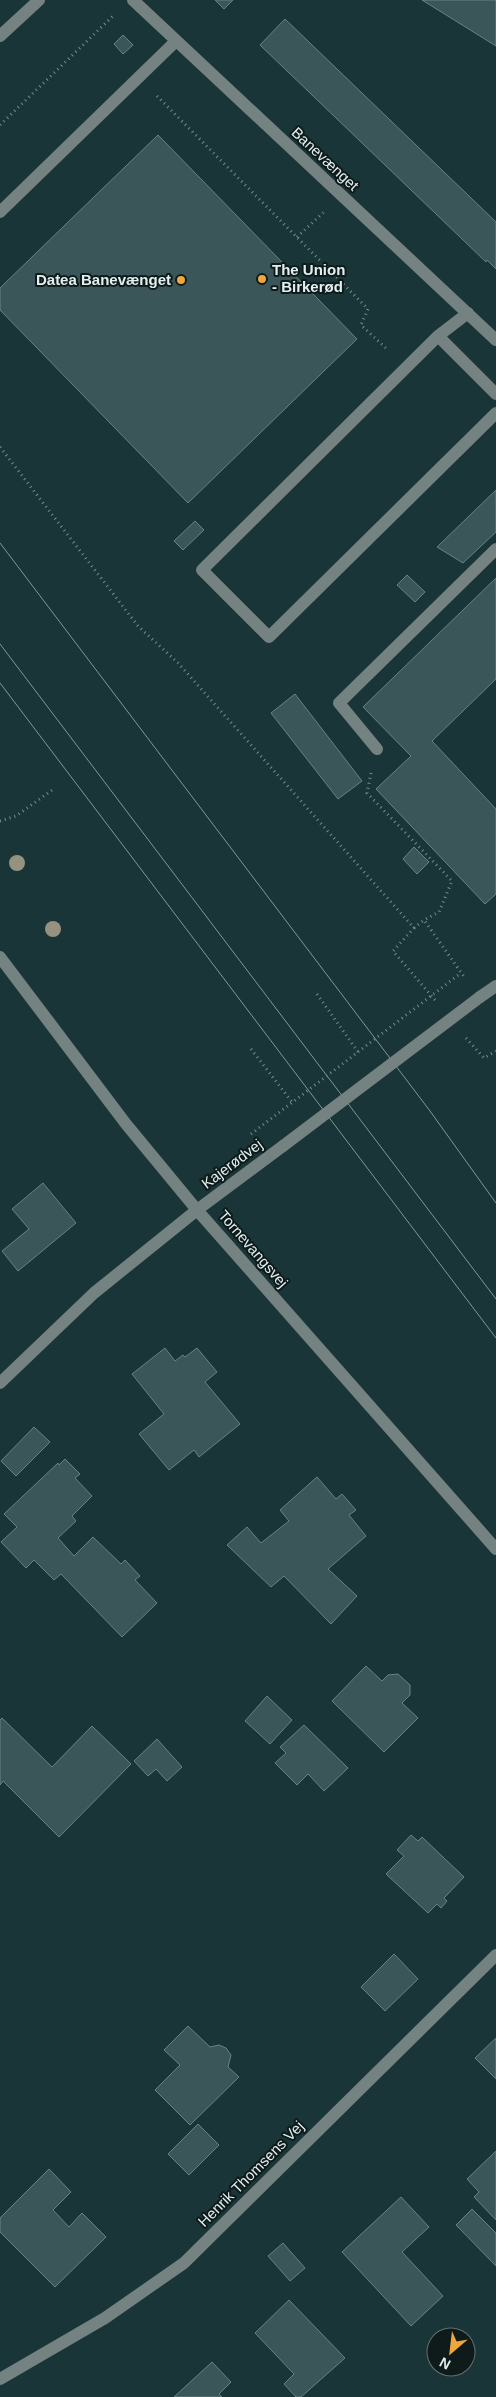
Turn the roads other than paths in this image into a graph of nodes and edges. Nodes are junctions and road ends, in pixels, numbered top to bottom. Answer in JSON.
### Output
{"nodes":[{"id":1,"x":39,"y":0,"type":"edge"},
{"id":2,"x":133,"y":0,"type":"edge"},
{"id":3,"x":0,"y":36,"type":"edge"},
{"id":4,"x":175,"y":42,"type":"junction"},
{"id":5,"x":0,"y":212,"type":"edge"},
{"id":6,"x":468,"y":314,"type":"junction"},
{"id":7,"x":438,"y":336,"type":"junction"},
{"id":8,"x":496,"y":340,"type":"edge"},
{"id":9,"x":496,"y":394,"type":"edge"},
{"id":10,"x":496,"y":413,"type":"edge"},
{"id":11,"x":496,"y":549,"type":"edge"},
{"id":12,"x":376,"y":749,"type":"road end"},
{"id":13,"x":0,"y":957,"type":"edge"},
{"id":14,"x":496,"y":986,"type":"edge"},
{"id":15,"x":198,"y":1210,"type":"junction"},
{"id":16,"x":0,"y":1383,"type":"edge"},
{"id":17,"x":496,"y":1549,"type":"edge"},
{"id":18,"x":496,"y":1954,"type":"edge"},
{"id":19,"x":0,"y":2379,"type":"edge"}],
"edges":[{"from":1,"to":3,"type":"street"},
{"from":2,"to":4,"type":"street","name":"Banevænget"},
{"from":4,"to":5,"type":"street"},
{"from":4,"to":6,"type":"street","name":"Banevænget"},
{"from":6,"to":7,"type":"street"},
{"from":6,"to":8,"type":"street","name":"Banevænget"},
{"from":7,"to":9,"type":"street"},
{"from":7,"to":10,"type":"street"},
{"from":11,"to":12,"type":"street"},
{"from":13,"to":15,"type":"street","name":"Tornevangsvej"},
{"from":14,"to":15,"type":"street","name":"Kajerødvej","bridge":true},
{"from":15,"to":16,"type":"street","name":"Kajerødvej"},
{"from":15,"to":17,"type":"street","name":"Tornevangsvej"},
{"from":18,"to":19,"type":"street","name":"Henrik Thomsens Vej"}]}
